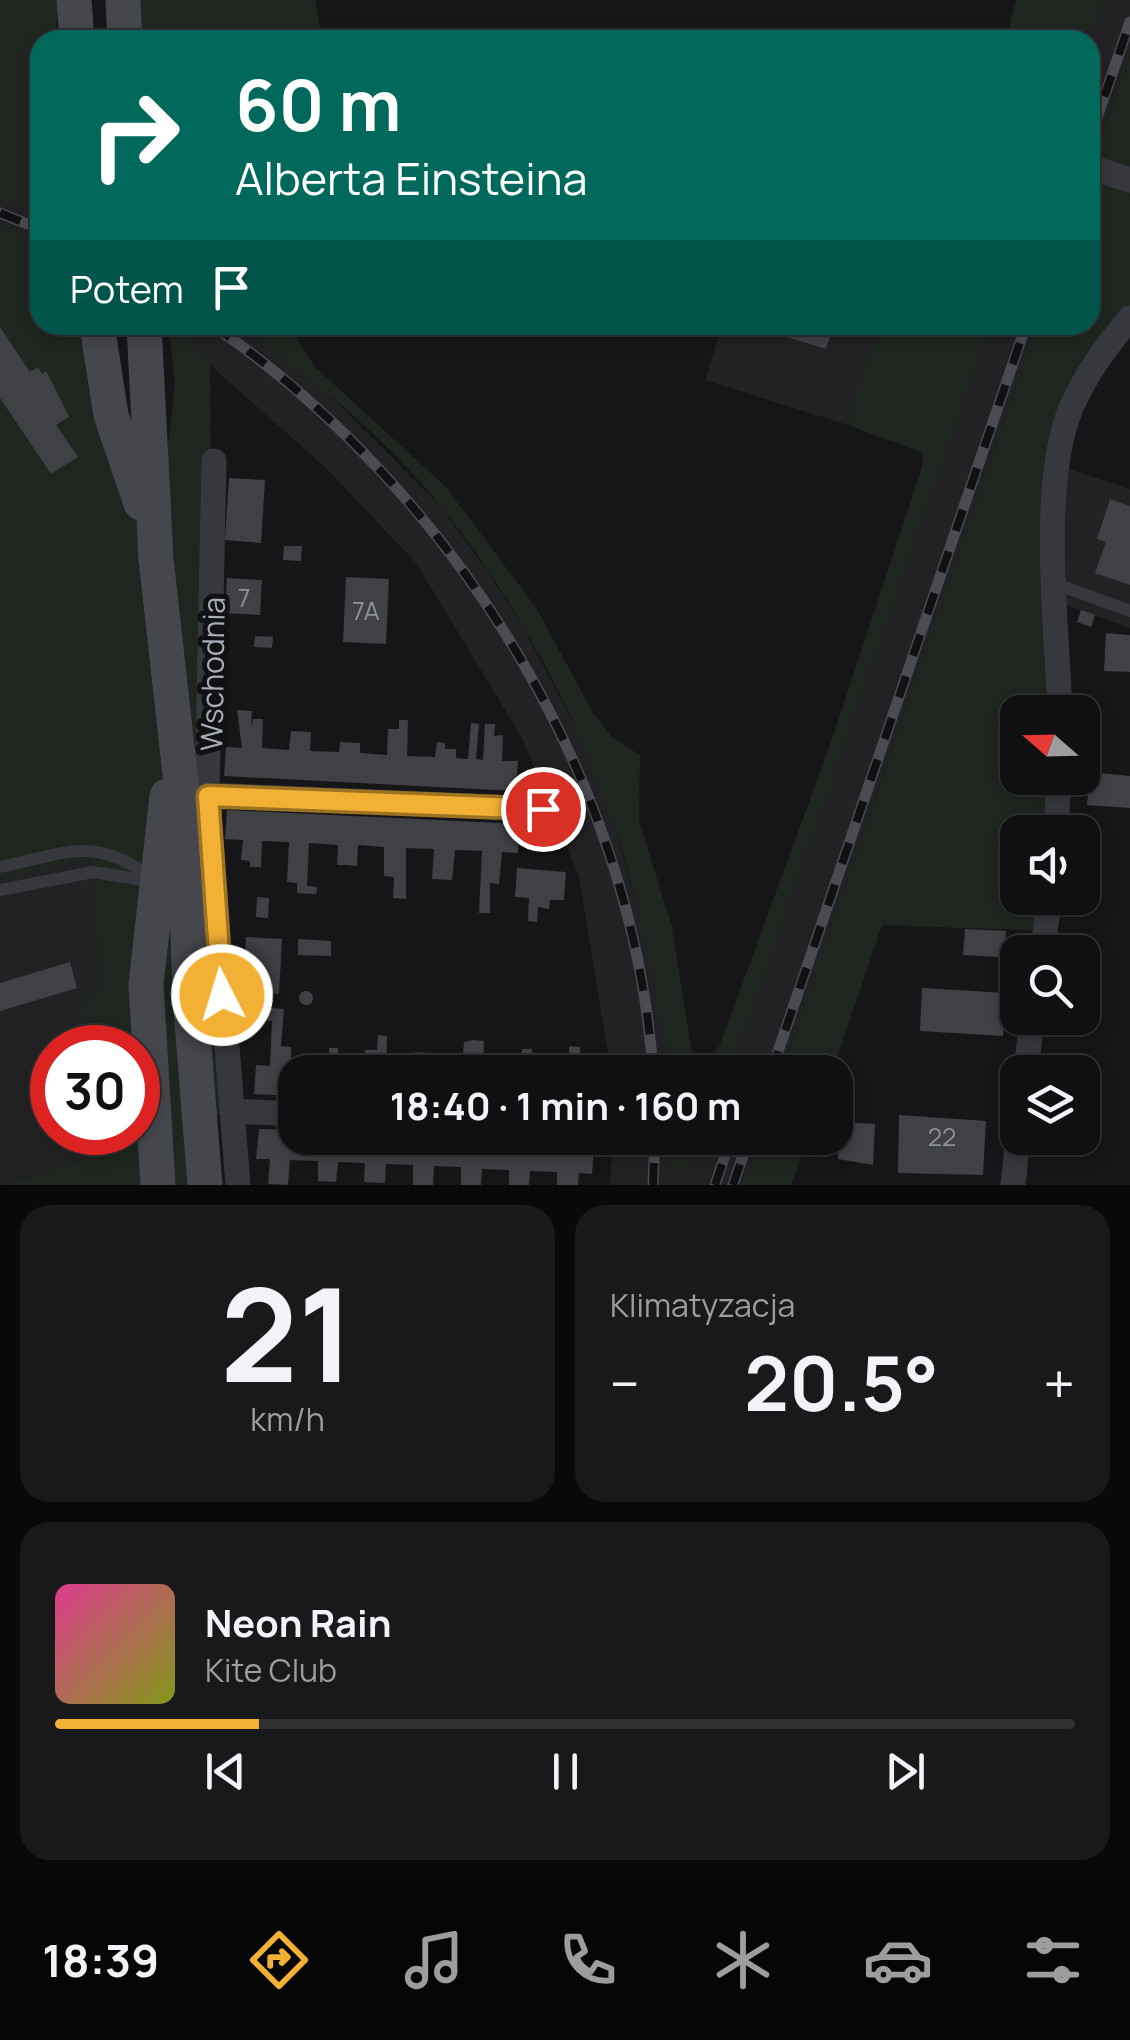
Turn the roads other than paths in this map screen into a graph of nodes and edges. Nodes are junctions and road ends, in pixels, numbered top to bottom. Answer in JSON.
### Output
{"nodes":[{"id":1,"x":74,"y":0,"type":"edge"},
{"id":2,"x":122,"y":0,"type":"edge"},
{"id":3,"x":76,"y":30,"type":"edge"},
{"id":4,"x":124,"y":30,"type":"edge"},
{"id":5,"x":1100,"y":170,"type":"edge"},
{"id":6,"x":1129,"y":180,"type":"edge"},
{"id":7,"x":1130,"y":318,"type":"edge"},
{"id":8,"x":99,"y":335,"type":"edge"},
{"id":9,"x":145,"y":335,"type":"edge"},
{"id":10,"x":214,"y":462,"type":"dead end"},
{"id":11,"x":156,"y":559,"type":"junction"},
{"id":12,"x":1056,"y":584,"type":"junction"},
{"id":13,"x":1130,"y":611,"type":"edge"},
{"id":14,"x":1059,"y":695,"type":"edge"},
{"id":15,"x":208,"y":796,"type":"junction"},
{"id":16,"x":543,"y":809,"type":"dead end"},
{"id":17,"x":0,"y":867,"type":"edge"},
{"id":18,"x":185,"y":881,"type":"junction"},
{"id":19,"x":0,"y":890,"type":"edge"},
{"id":20,"x":232,"y":1111,"type":"junction"},
{"id":21,"x":278,"y":1113,"type":"edge"},
{"id":22,"x":1016,"y":1155,"type":"edge"},
{"id":23,"x":158,"y":1185,"type":"edge"},
{"id":24,"x":205,"y":1185,"type":"edge"},
{"id":25,"x":238,"y":1185,"type":"edge"},
{"id":26,"x":1013,"y":1185,"type":"edge"}],
"edges":[{"from":1,"to":3,"type":"street"},
{"from":2,"to":4,"type":"street"},
{"from":5,"to":6,"type":"street"},
{"from":7,"to":12,"type":"street"},
{"from":8,"to":11,"type":"street","name":"Wschodnia"},
{"from":9,"to":11,"type":"street","name":"Wschodnia"},
{"from":10,"to":15,"type":"street","name":"Wschodnia"},
{"from":11,"to":18,"type":"street","name":"Wschodnia"},
{"from":12,"to":13,"type":"lane"},
{"from":12,"to":14,"type":"street"},
{"from":15,"to":16,"type":"street"},
{"from":15,"to":18,"type":"street","name":"Wschodnia"},
{"from":17,"to":18,"type":"lane"},
{"from":18,"to":19,"type":"lane"},
{"from":18,"to":20,"type":"street","name":"Wschodnia"},
{"from":18,"to":23,"type":"street","name":"Wschodnia"},
{"from":18,"to":24,"type":"street","name":"Wschodnia"},
{"from":20,"to":21,"type":"street"},
{"from":20,"to":25,"type":"street","name":"Wschodnia"},
{"from":22,"to":26,"type":"street"}]}
